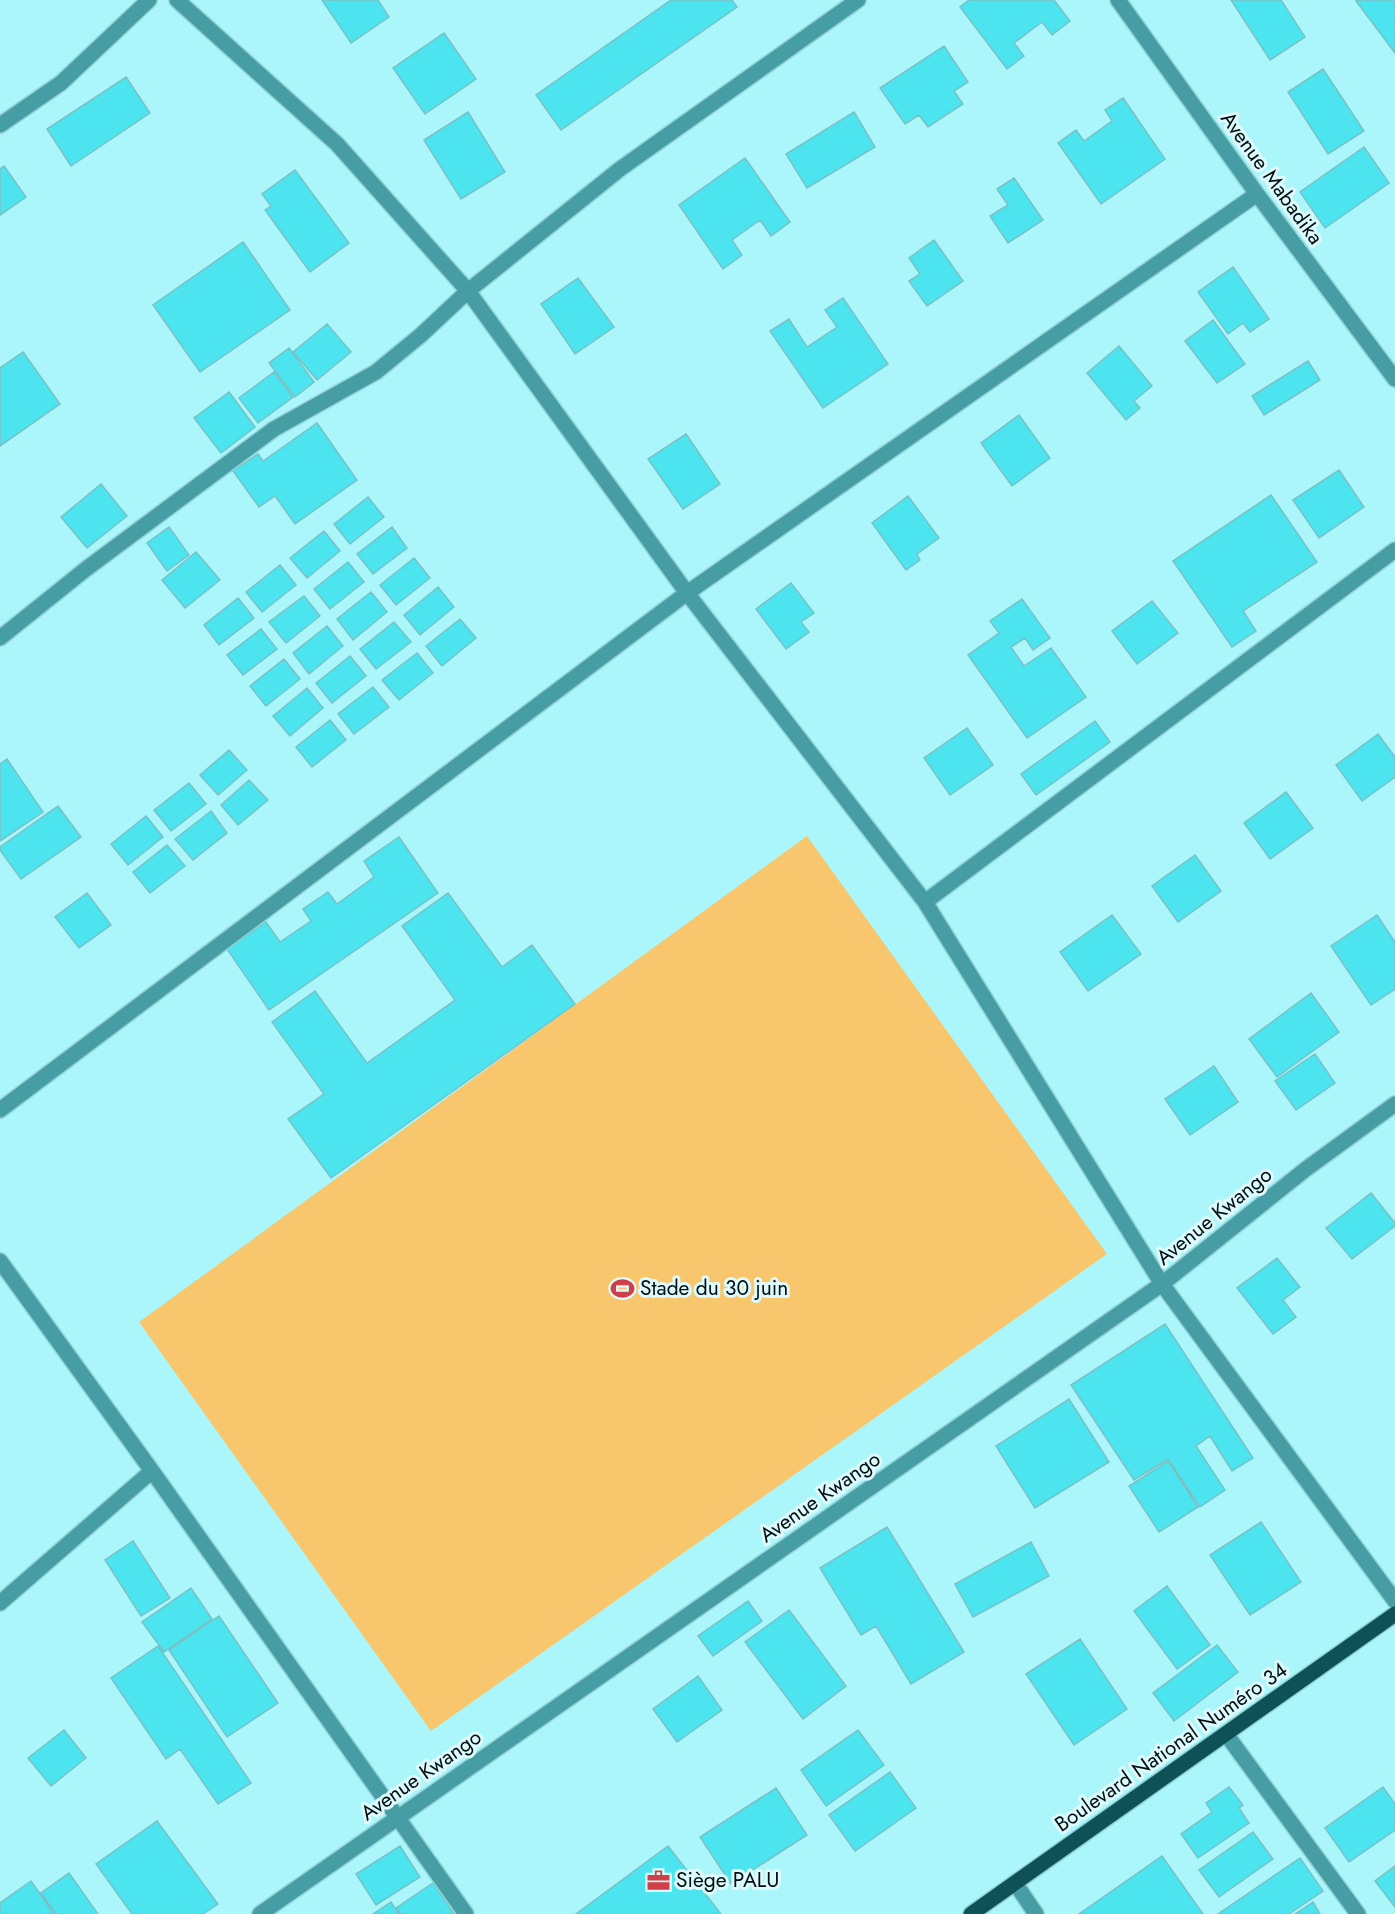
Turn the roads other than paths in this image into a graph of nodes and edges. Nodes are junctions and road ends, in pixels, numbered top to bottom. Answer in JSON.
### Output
{"nodes":[{"id":1,"x":149,"y":0,"type":"edge"},
{"id":2,"x":177,"y":0,"type":"edge"},
{"id":3,"x":858,"y":0,"type":"edge"},
{"id":4,"x":1118,"y":0,"type":"edge"},
{"id":5,"x":0,"y":125,"type":"edge"},
{"id":6,"x":1257,"y":194,"type":"junction"},
{"id":7,"x":468,"y":291,"type":"junction"},
{"id":8,"x":1395,"y":379,"type":"edge"},
{"id":9,"x":1395,"y":550,"type":"edge"},
{"id":10,"x":687,"y":593,"type":"junction"},
{"id":11,"x":0,"y":638,"type":"edge"},
{"id":12,"x":925,"y":902,"type":"junction"},
{"id":13,"x":1395,"y":1104,"type":"edge"},
{"id":14,"x":0,"y":1110,"type":"edge"},
{"id":15,"x":0,"y":1261,"type":"edge"},
{"id":16,"x":1162,"y":1284,"type":"junction"},
{"id":17,"x":152,"y":1471,"type":"junction"},
{"id":18,"x":1395,"y":1601,"type":"edge"},
{"id":19,"x":0,"y":1603,"type":"edge"},
{"id":20,"x":1395,"y":1614,"type":"edge"},
{"id":21,"x":1226,"y":1734,"type":"junction"},
{"id":22,"x":398,"y":1817,"type":"junction"},
{"id":23,"x":1015,"y":1883,"type":"junction"},
{"id":24,"x":260,"y":1914,"type":"edge"},
{"id":25,"x":466,"y":1914,"type":"edge"},
{"id":26,"x":971,"y":1914,"type":"edge"},
{"id":27,"x":1036,"y":1914,"type":"edge"},
{"id":28,"x":1359,"y":1914,"type":"edge"}],
"edges":[{"from":1,"to":5,"type":"street"},
{"from":2,"to":7,"type":"street"},
{"from":3,"to":7,"type":"street"},
{"from":4,"to":6,"type":"street","name":"Avenue Mabadika"},
{"from":6,"to":8,"type":"street","name":"Avenue Mabadika"},
{"from":6,"to":10,"type":"street"},
{"from":7,"to":10,"type":"street"},
{"from":7,"to":11,"type":"street"},
{"from":9,"to":12,"type":"street"},
{"from":10,"to":12,"type":"street"},
{"from":10,"to":14,"type":"street"},
{"from":12,"to":16,"type":"street"},
{"from":13,"to":16,"type":"street","name":"Avenue Kwango"},
{"from":15,"to":17,"type":"street"},
{"from":16,"to":18,"type":"street"},
{"from":16,"to":22,"type":"street","name":"Avenue Kwango"},
{"from":17,"to":19,"type":"street"},
{"from":17,"to":22,"type":"street"},
{"from":20,"to":21,"type":"main road","name":"Boulevard National Numéro 34"},
{"from":21,"to":23,"type":"main road","name":"Boulevard National Numéro 34"},
{"from":21,"to":28,"type":"street"},
{"from":22,"to":24,"type":"street","name":"Avenue Kwango"},
{"from":22,"to":25,"type":"street"},
{"from":23,"to":26,"type":"main road","name":"Boulevard National Numéro 34"},
{"from":23,"to":27,"type":"street"}]}
